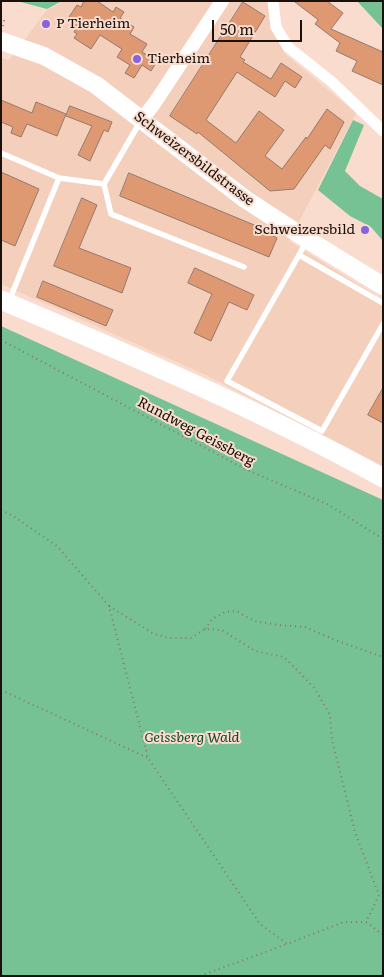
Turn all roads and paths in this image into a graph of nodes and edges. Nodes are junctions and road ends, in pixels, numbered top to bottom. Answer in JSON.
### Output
{"nodes":[{"id":1,"x":222,"y":1,"type":"edge"},
{"id":2,"x":274,"y":1,"type":"edge"},
{"id":3,"x":1,"y":41,"type":"edge"},
{"id":4,"x":141,"y":120,"type":"junction"},
{"id":5,"x":383,"y":131,"type":"edge"},
{"id":6,"x":1,"y":153,"type":"edge"},
{"id":7,"x":59,"y":178,"type":"junction"},
{"id":8,"x":104,"y":184,"type":"junction"},
{"id":9,"x":303,"y":248,"type":"junction"},
{"id":10,"x":244,"y":268,"type":"dead end"},
{"id":11,"x":383,"y":286,"type":"edge"},
{"id":12,"x":5,"y":302,"type":"edge"},
{"id":13,"x":383,"y":303,"type":"edge"},
{"id":14,"x":383,"y":324,"type":"edge"},
{"id":15,"x":1,"y":340,"type":"edge"},
{"id":16,"x":383,"y":478,"type":"edge"},
{"id":17,"x":1,"y":510,"type":"edge"},
{"id":18,"x":383,"y":538,"type":"edge"},
{"id":19,"x":108,"y":606,"type":"junction"},
{"id":20,"x":206,"y":629,"type":"junction"},
{"id":21,"x":383,"y":657,"type":"edge"},
{"id":22,"x":1,"y":690,"type":"edge"},
{"id":23,"x":148,"y":758,"type":"junction"},
{"id":24,"x":366,"y":922,"type":"junction"},
{"id":25,"x":383,"y":935,"type":"edge"},
{"id":26,"x":287,"y":944,"type":"junction"},
{"id":27,"x":200,"y":976,"type":"edge"}],
"edges":[{"from":1,"to":4,"type":"street"},
{"from":2,"to":5,"type":"street"},
{"from":3,"to":4,"type":"main road","name":"Schweizersbildstrasse"},
{"from":4,"to":8,"type":"lane"},
{"from":4,"to":9,"type":"main road","name":"Schweizersbildstrasse"},
{"from":6,"to":7,"type":"lane"},
{"from":7,"to":8,"type":"lane"},
{"from":7,"to":12,"type":"lane"},
{"from":8,"to":10,"type":"lane"},
{"from":9,"to":11,"type":"main road","name":"Schweizersbildstrasse"},
{"from":9,"to":13,"type":"lane"},
{"from":9,"to":14,"type":"lane"},
{"from":12,"to":16,"type":"highway"},
{"from":15,"to":18,"type":"path","name":"Rundweg Geissberg"},
{"from":17,"to":19,"type":"path"},
{"from":19,"to":20,"type":"path"},
{"from":19,"to":23,"type":"path"},
{"from":20,"to":21,"type":"path"},
{"from":20,"to":24,"type":"path"},
{"from":22,"to":23,"type":"path"},
{"from":23,"to":26,"type":"path"},
{"from":24,"to":25,"type":"path"},
{"from":24,"to":26,"type":"path"},
{"from":26,"to":27,"type":"path"}]}
